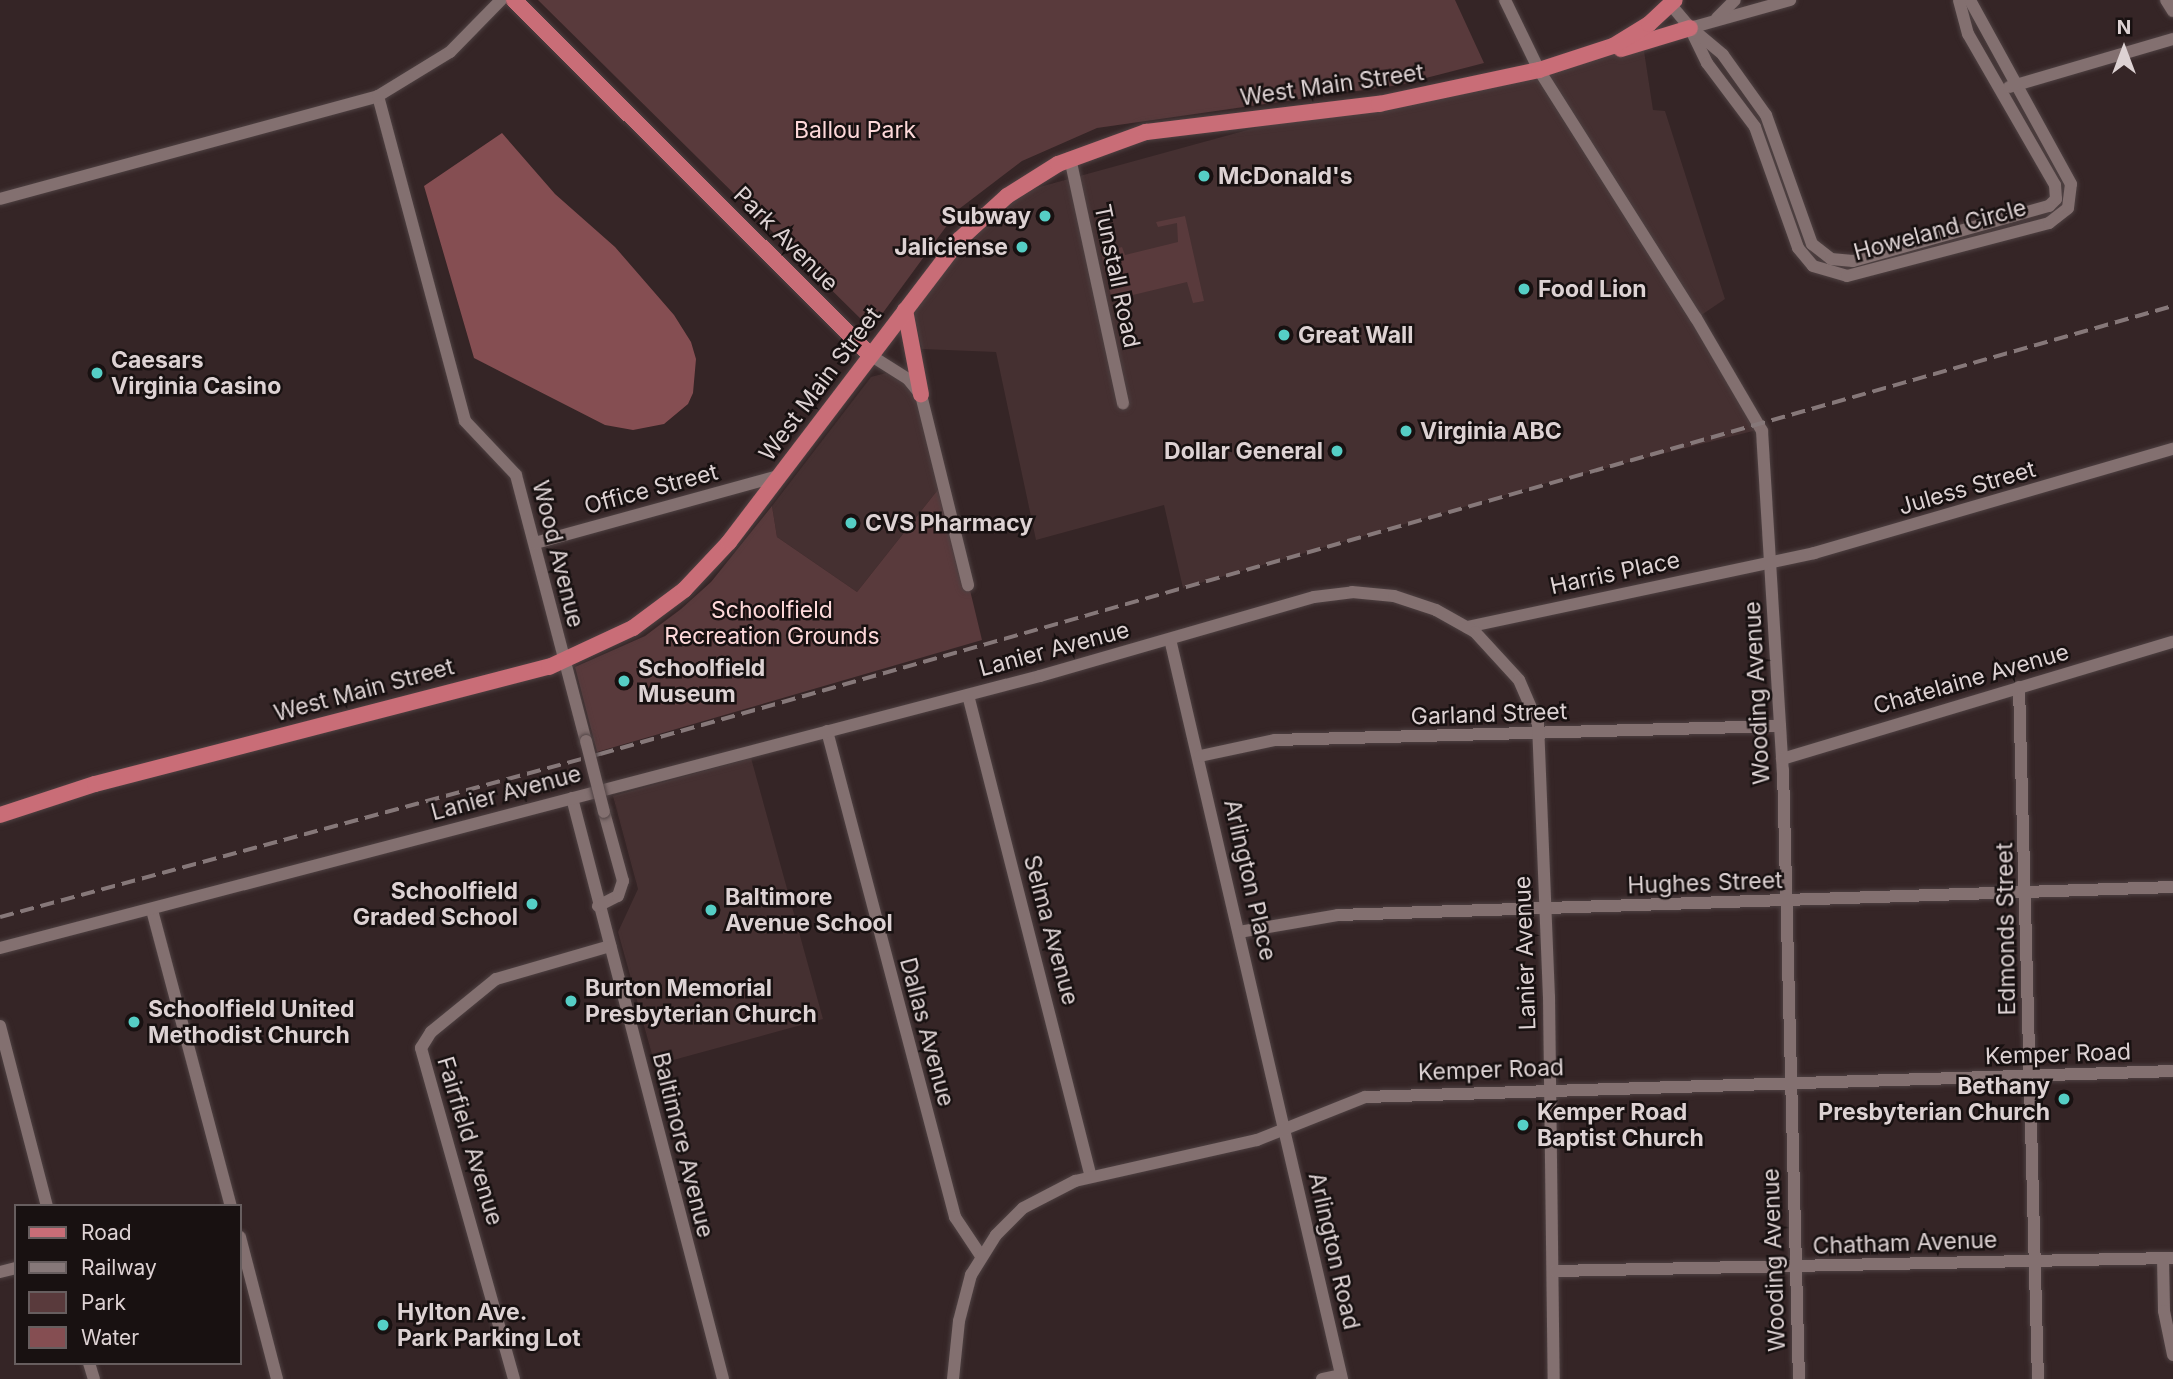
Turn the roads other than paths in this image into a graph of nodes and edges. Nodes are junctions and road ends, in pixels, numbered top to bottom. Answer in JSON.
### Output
{"nodes":[{"id":1,"x":501,"y":0,"type":"edge"},
{"id":2,"x":514,"y":0,"type":"edge"},
{"id":3,"x":1505,"y":0,"type":"edge"},
{"id":4,"x":1734,"y":0,"type":"edge"},
{"id":5,"x":1790,"y":0,"type":"edge"},
{"id":6,"x":1959,"y":0,"type":"edge"},
{"id":7,"x":1970,"y":0,"type":"edge"},
{"id":8,"x":2166,"y":0,"type":"edge"},
{"id":9,"x":1673,"y":2,"type":"edge"},
{"id":10,"x":2173,"y":11,"type":"edge"},
{"id":11,"x":1717,"y":18,"type":"junction"},
{"id":12,"x":1690,"y":28,"type":"junction"},
{"id":13,"x":2173,"y":39,"type":"edge"},
{"id":14,"x":1584,"y":57,"type":"junction"},
{"id":15,"x":1539,"y":70,"type":"junction"},
{"id":16,"x":2015,"y":85,"type":"junction"},
{"id":17,"x":1999,"y":90,"type":"junction"},
{"id":18,"x":378,"y":96,"type":"junction"},
{"id":19,"x":1762,"y":107,"type":"junction"},
{"id":20,"x":1748,"y":114,"type":"junction"},
{"id":21,"x":2057,"y":156,"type":"junction"},
{"id":22,"x":1070,"y":158,"type":"junction"},
{"id":23,"x":2041,"y":161,"type":"junction"},
{"id":24,"x":1786,"y":167,"type":"junction"},
{"id":25,"x":1771,"y":173,"type":"junction"},
{"id":26,"x":0,"y":199,"type":"edge"},
{"id":27,"x":2021,"y":214,"type":"junction"},
{"id":28,"x":1805,"y":229,"type":"junction"},
{"id":29,"x":2025,"y":229,"type":"junction"},
{"id":30,"x":1792,"y":233,"type":"junction"},
{"id":31,"x":1863,"y":259,"type":"junction"},
{"id":32,"x":1866,"y":273,"type":"junction"},
{"id":33,"x":905,"y":310,"type":"junction"},
{"id":34,"x":870,"y":355,"type":"junction"},
{"id":35,"x":921,"y":395,"type":"junction"},
{"id":36,"x":1123,"y":403,"type":"dead end"},
{"id":37,"x":2173,"y":449,"type":"edge"},
{"id":38,"x":778,"y":476,"type":"junction"},
{"id":39,"x":535,"y":542,"type":"junction"},
{"id":40,"x":1772,"y":563,"type":"junction"},
{"id":41,"x":968,"y":585,"type":"dead end"},
{"id":42,"x":1467,"y":627,"type":"junction"},
{"id":43,"x":1170,"y":639,"type":"junction"},
{"id":44,"x":2173,"y":642,"type":"edge"},
{"id":45,"x":564,"y":662,"type":"junction"},
{"id":46,"x":2019,"y":687,"type":"junction"},
{"id":47,"x":968,"y":695,"type":"junction"},
{"id":48,"x":1780,"y":726,"type":"junction"},
{"id":49,"x":827,"y":731,"type":"junction"},
{"id":50,"x":1539,"y":733,"type":"junction"},
{"id":51,"x":1200,"y":756,"type":"junction"},
{"id":52,"x":1782,"y":759,"type":"junction"},
{"id":53,"x":572,"y":798,"type":"junction"},
{"id":54,"x":0,"y":815,"type":"edge"},
{"id":55,"x":2173,"y":887,"type":"edge"},
{"id":56,"x":2026,"y":892,"type":"junction"},
{"id":57,"x":1785,"y":901,"type":"junction"},
{"id":58,"x":598,"y":906,"type":"junction"},
{"id":59,"x":1545,"y":909,"type":"junction"},
{"id":60,"x":152,"y":910,"type":"junction"},
{"id":61,"x":1239,"y":932,"type":"junction"},
{"id":62,"x":610,"y":946,"type":"junction"},
{"id":63,"x":0,"y":948,"type":"edge"},
{"id":64,"x":0,"y":1026,"type":"edge"},
{"id":65,"x":2173,"y":1071,"type":"edge"},
{"id":66,"x":2030,"y":1076,"type":"junction"},
{"id":67,"x":1789,"y":1083,"type":"junction"},
{"id":68,"x":1548,"y":1089,"type":"junction"},
{"id":69,"x":1286,"y":1132,"type":"junction"},
{"id":70,"x":1091,"y":1177,"type":"junction"},
{"id":71,"x":46,"y":1204,"type":"edge"},
{"id":72,"x":230,"y":1204,"type":"edge"},
{"id":73,"x":242,"y":1245,"type":"edge"},
{"id":74,"x":981,"y":1256,"type":"junction"},
{"id":75,"x":2168,"y":1258,"type":"edge"},
{"id":76,"x":2033,"y":1260,"type":"junction"},
{"id":77,"x":1796,"y":1267,"type":"junction"},
{"id":78,"x":1555,"y":1271,"type":"junction"},
{"id":79,"x":2173,"y":1355,"type":"edge"},
{"id":80,"x":1342,"y":1377,"type":"edge"},
{"id":81,"x":277,"y":1379,"type":"edge"},
{"id":82,"x":514,"y":1379,"type":"edge"},
{"id":83,"x":723,"y":1379,"type":"edge"},
{"id":84,"x":953,"y":1379,"type":"edge"},
{"id":85,"x":1322,"y":1379,"type":"edge"},
{"id":86,"x":1554,"y":1379,"type":"edge"},
{"id":87,"x":1798,"y":1379,"type":"edge"},
{"id":88,"x":2038,"y":1379,"type":"edge"}],
"edges":[{"from":1,"to":18,"type":"street"},
{"from":2,"to":34,"type":"main road","name":"Park Avenue"},
{"from":3,"to":15,"type":"street","name":"Wooding Avenue"},
{"from":4,"to":11,"type":"street"},
{"from":5,"to":11,"type":"street"},
{"from":6,"to":17,"type":"street","name":"Howeland Circle"},
{"from":7,"to":16,"type":"street","name":"Howeland Circle"},
{"from":8,"to":10,"type":"street"},
{"from":9,"to":12,"type":"street","name":"Howeland Circle"},
{"from":9,"to":14,"type":"main road","name":"West Main Street"},
{"from":11,"to":12,"type":"street"},
{"from":12,"to":14,"type":"main road"},
{"from":12,"to":19,"type":"street","name":"Howeland Circle"},
{"from":12,"to":20,"type":"street","name":"Howeland Circle"},
{"from":13,"to":16,"type":"street"},
{"from":14,"to":15,"type":"main road","name":"West Main Street"},
{"from":15,"to":22,"type":"main road","name":"West Main Street"},
{"from":15,"to":40,"type":"street","name":"Wooding Avenue"},
{"from":16,"to":17,"type":"street"},
{"from":16,"to":21,"type":"street","name":"Howeland Circle"},
{"from":17,"to":23,"type":"street","name":"Howeland Circle"},
{"from":18,"to":26,"type":"street"},
{"from":18,"to":39,"type":"street","name":"Wood Avenue"},
{"from":19,"to":20,"type":"street"},
{"from":19,"to":24,"type":"street","name":"Howeland Circle"},
{"from":20,"to":25,"type":"street","name":"Howeland Circle"},
{"from":21,"to":23,"type":"street"},
{"from":21,"to":29,"type":"street","name":"Howeland Circle"},
{"from":22,"to":33,"type":"main road","name":"West Main Street"},
{"from":22,"to":36,"type":"street","name":"Tunstall Road"},
{"from":23,"to":27,"type":"street","name":"Howeland Circle"},
{"from":24,"to":25,"type":"street"},
{"from":24,"to":28,"type":"street","name":"Howeland Circle"},
{"from":25,"to":30,"type":"street","name":"Howeland Circle"},
{"from":27,"to":29,"type":"street"},
{"from":27,"to":31,"type":"street","name":"Howeland Circle"},
{"from":28,"to":30,"type":"street"},
{"from":28,"to":31,"type":"street","name":"Howeland Circle"},
{"from":29,"to":32,"type":"street","name":"Howeland Circle"},
{"from":30,"to":32,"type":"street","name":"Howeland Circle"},
{"from":31,"to":32,"type":"street"},
{"from":33,"to":34,"type":"main road","name":"West Main Street"},
{"from":33,"to":35,"type":"main road"},
{"from":34,"to":35,"type":"street","name":"Park Avenue"},
{"from":34,"to":38,"type":"main road","name":"West Main Street"},
{"from":35,"to":41,"type":"street"},
{"from":37,"to":40,"type":"street","name":"Juless Street"},
{"from":38,"to":39,"type":"street","name":"Office Street"},
{"from":38,"to":45,"type":"main road","name":"West Main Street"},
{"from":39,"to":45,"type":"street","name":"Wood Avenue"},
{"from":40,"to":42,"type":"street","name":"Harris Place"},
{"from":40,"to":48,"type":"street","name":"Wooding Avenue"},
{"from":42,"to":43,"type":"street","name":"Lanier Avenue"},
{"from":42,"to":50,"type":"street","name":"Lanier Avenue"},
{"from":43,"to":47,"type":"street","name":"Lanier Avenue"},
{"from":43,"to":51,"type":"street","name":"Arlington Place"},
{"from":44,"to":46,"type":"street","name":"Chatelaine Avenue"},
{"from":45,"to":54,"type":"main road","name":"West Main Street"},
{"from":45,"to":58,"type":"street","name":"Wood Avenue","bridge":true},
{"from":46,"to":52,"type":"street","name":"Chatelaine Avenue"},
{"from":46,"to":56,"type":"street","name":"Edmonds Street"},
{"from":47,"to":49,"type":"street","name":"Lanier Avenue"},
{"from":47,"to":70,"type":"street","name":"Selma Avenue"},
{"from":48,"to":50,"type":"street","name":"Garland Street"},
{"from":48,"to":52,"type":"street","name":"Wooding Avenue"},
{"from":49,"to":53,"type":"street","name":"Lanier Avenue"},
{"from":49,"to":74,"type":"street","name":"Dallas Avenue"},
{"from":50,"to":51,"type":"street","name":"Garland Street"},
{"from":50,"to":59,"type":"street","name":"Lanier Avenue"},
{"from":51,"to":61,"type":"street","name":"Arlington Place"},
{"from":52,"to":57,"type":"street","name":"Wooding Avenue"},
{"from":53,"to":58,"type":"street","name":"Baltimore Avenue"},
{"from":53,"to":60,"type":"street","name":"Lanier Avenue"},
{"from":55,"to":56,"type":"street","name":"Hughes Street"},
{"from":56,"to":57,"type":"street","name":"Hughes Street"},
{"from":56,"to":66,"type":"street","name":"Edmonds Street"},
{"from":57,"to":59,"type":"street","name":"Hughes Street"},
{"from":57,"to":67,"type":"street","name":"Wooding Avenue"},
{"from":58,"to":62,"type":"street","name":"Baltimore Avenue"},
{"from":59,"to":61,"type":"street","name":"Hughes Street"},
{"from":59,"to":68,"type":"street","name":"Lanier Avenue"},
{"from":60,"to":63,"type":"street","name":"Lanier Avenue"},
{"from":60,"to":72,"type":"street"},
{"from":61,"to":69,"type":"street","name":"Arlington Place"},
{"from":62,"to":82,"type":"street","name":"Fairfield Avenue"},
{"from":62,"to":83,"type":"street","name":"Baltimore Avenue"},
{"from":64,"to":71,"type":"street"},
{"from":65,"to":66,"type":"street","name":"Kemper Road"},
{"from":66,"to":67,"type":"street","name":"Kemper Road"},
{"from":66,"to":76,"type":"street","name":"Edmonds Street"},
{"from":67,"to":68,"type":"street","name":"Kemper Road"},
{"from":67,"to":77,"type":"street","name":"Wooding Avenue"},
{"from":68,"to":69,"type":"street","name":"Kemper Road"},
{"from":68,"to":78,"type":"street","name":"Lanier Avenue"},
{"from":69,"to":70,"type":"street","name":"Kemper Road"},
{"from":69,"to":80,"type":"street","name":"Arlington Road"},
{"from":70,"to":74,"type":"street","name":"Kemper Road"},
{"from":73,"to":81,"type":"street"},
{"from":74,"to":84,"type":"street","name":"Kemper Road"},
{"from":75,"to":76,"type":"street","name":"Chatham Avenue"},
{"from":75,"to":79,"type":"street"},
{"from":76,"to":77,"type":"street","name":"Chatham Avenue"},
{"from":76,"to":88,"type":"street","name":"Edmonds Street"},
{"from":77,"to":78,"type":"street","name":"Chatham Avenue"},
{"from":77,"to":87,"type":"street","name":"Wooding Avenue"},
{"from":78,"to":86,"type":"street","name":"Lanier Avenue"},
{"from":80,"to":85,"type":"street"}]}
